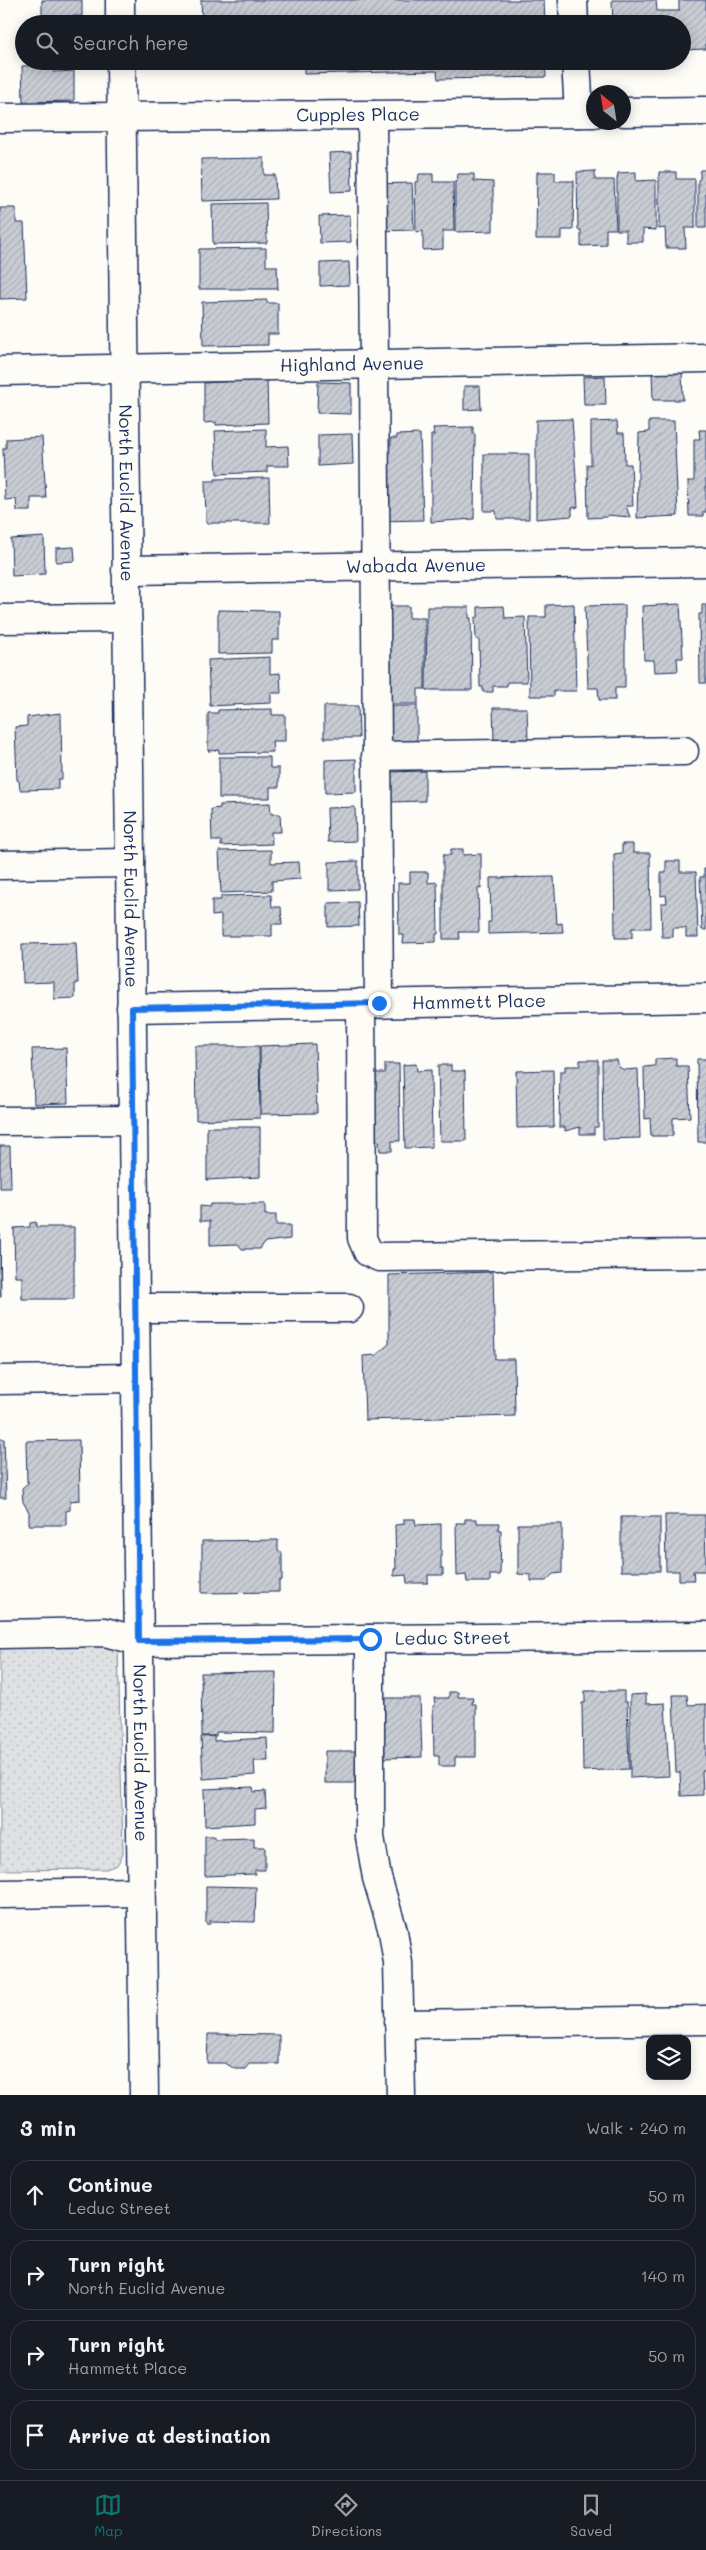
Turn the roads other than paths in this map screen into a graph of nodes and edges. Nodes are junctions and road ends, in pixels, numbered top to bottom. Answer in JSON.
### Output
{"nodes":[{"id":1,"x":120,"y":0,"type":"edge"},
{"id":2,"x":573,"y":0,"type":"edge"},
{"id":3,"x":120,"y":15,"type":"edge"},
{"id":4,"x":574,"y":15,"type":"edge"},
{"id":5,"x":121,"y":70,"type":"edge"},
{"id":6,"x":578,"y":70,"type":"edge"},
{"id":7,"x":706,"y":111,"type":"edge"},
{"id":8,"x":631,"y":112,"type":"edge"},
{"id":9,"x":586,"y":113,"type":"edge"},
{"id":10,"x":372,"y":115,"type":"junction"},
{"id":11,"x":121,"y":117,"type":"junction"},
{"id":12,"x":0,"y":118,"type":"edge"},
{"id":13,"x":706,"y":358,"type":"edge"},
{"id":14,"x":373,"y":365,"type":"junction"},
{"id":15,"x":124,"y":369,"type":"junction"},
{"id":16,"x":0,"y":371,"type":"edge"},
{"id":17,"x":706,"y":562,"type":"edge"},
{"id":18,"x":377,"y":567,"type":"junction"},
{"id":19,"x":126,"y":570,"type":"junction"},
{"id":20,"x":127,"y":618,"type":"junction"},
{"id":21,"x":0,"y":619,"type":"edge"},
{"id":22,"x":684,"y":752,"type":"dead end"},
{"id":23,"x":376,"y":756,"type":"junction"},
{"id":24,"x":130,"y":863,"type":"junction"},
{"id":25,"x":0,"y":865,"type":"edge"},
{"id":26,"x":706,"y":998,"type":"edge"},
{"id":27,"x":370,"y":1003,"type":"junction"},
{"id":28,"x":132,"y":1008,"type":"junction"},
{"id":29,"x":133,"y":1120,"type":"junction"},
{"id":30,"x":0,"y":1121,"type":"edge"},
{"id":31,"x":706,"y":1254,"type":"edge"},
{"id":32,"x":135,"y":1308,"type":"junction"},
{"id":33,"x":349,"y":1308,"type":"dead end"},
{"id":34,"x":136,"y":1378,"type":"junction"},
{"id":35,"x":0,"y":1380,"type":"edge"},
{"id":36,"x":0,"y":1634,"type":"edge"},
{"id":37,"x":706,"y":1636,"type":"edge"},
{"id":38,"x":370,"y":1639,"type":"junction"},
{"id":39,"x":139,"y":1641,"type":"junction"},
{"id":40,"x":141,"y":1892,"type":"junction"},
{"id":41,"x":0,"y":1894,"type":"edge"},
{"id":42,"x":706,"y":2020,"type":"edge"},
{"id":43,"x":399,"y":2024,"type":"junction"},
{"id":44,"x":144,"y":2095,"type":"edge"},
{"id":45,"x":401,"y":2095,"type":"edge"}],
"edges":[{"from":1,"to":3,"type":"street"},
{"from":2,"to":4,"type":"street"},
{"from":5,"to":11,"type":"street","name":"North Euclid Avenue"},
{"from":6,"to":9,"type":"street"},
{"from":7,"to":8,"type":"street"},
{"from":9,"to":10,"type":"street","name":"Cupples Place"},
{"from":10,"to":11,"type":"street","name":"Cupples Place"},
{"from":10,"to":14,"type":"street"},
{"from":11,"to":12,"type":"street","name":"Cupples Place"},
{"from":11,"to":15,"type":"street","name":"North Euclid Avenue"},
{"from":13,"to":14,"type":"street","name":"Highland Avenue"},
{"from":14,"to":15,"type":"street","name":"Highland Avenue"},
{"from":14,"to":18,"type":"street"},
{"from":15,"to":16,"type":"street","name":"Highland Avenue"},
{"from":15,"to":19,"type":"street","name":"North Euclid Avenue"},
{"from":17,"to":18,"type":"street","name":"Wabada Avenue"},
{"from":18,"to":19,"type":"street","name":"Wabada Avenue"},
{"from":18,"to":23,"type":"street"},
{"from":19,"to":20,"type":"street","name":"North Euclid Avenue"},
{"from":20,"to":21,"type":"street"},
{"from":20,"to":24,"type":"street","name":"North Euclid Avenue"},
{"from":22,"to":23,"type":"street"},
{"from":23,"to":27,"type":"street"},
{"from":24,"to":25,"type":"street"},
{"from":24,"to":28,"type":"street","name":"North Euclid Avenue"},
{"from":26,"to":27,"type":"street","name":"Hammett Place"},
{"from":27,"to":28,"type":"street","name":"Hammett Place"},
{"from":27,"to":31,"type":"street"},
{"from":28,"to":29,"type":"street","name":"North Euclid Avenue"},
{"from":29,"to":30,"type":"street"},
{"from":29,"to":32,"type":"street","name":"North Euclid Avenue"},
{"from":32,"to":33,"type":"street"},
{"from":32,"to":34,"type":"street","name":"North Euclid Avenue"},
{"from":34,"to":35,"type":"street"},
{"from":34,"to":39,"type":"street","name":"North Euclid Avenue"},
{"from":36,"to":39,"type":"street","name":"Leduc Street"},
{"from":37,"to":38,"type":"street","name":"Leduc Street"},
{"from":38,"to":39,"type":"street","name":"Leduc Street"},
{"from":38,"to":43,"type":"street"},
{"from":39,"to":40,"type":"street","name":"North Euclid Avenue"},
{"from":40,"to":41,"type":"street"},
{"from":40,"to":44,"type":"street","name":"North Euclid Avenue"},
{"from":42,"to":43,"type":"street"},
{"from":43,"to":45,"type":"street"}]}
